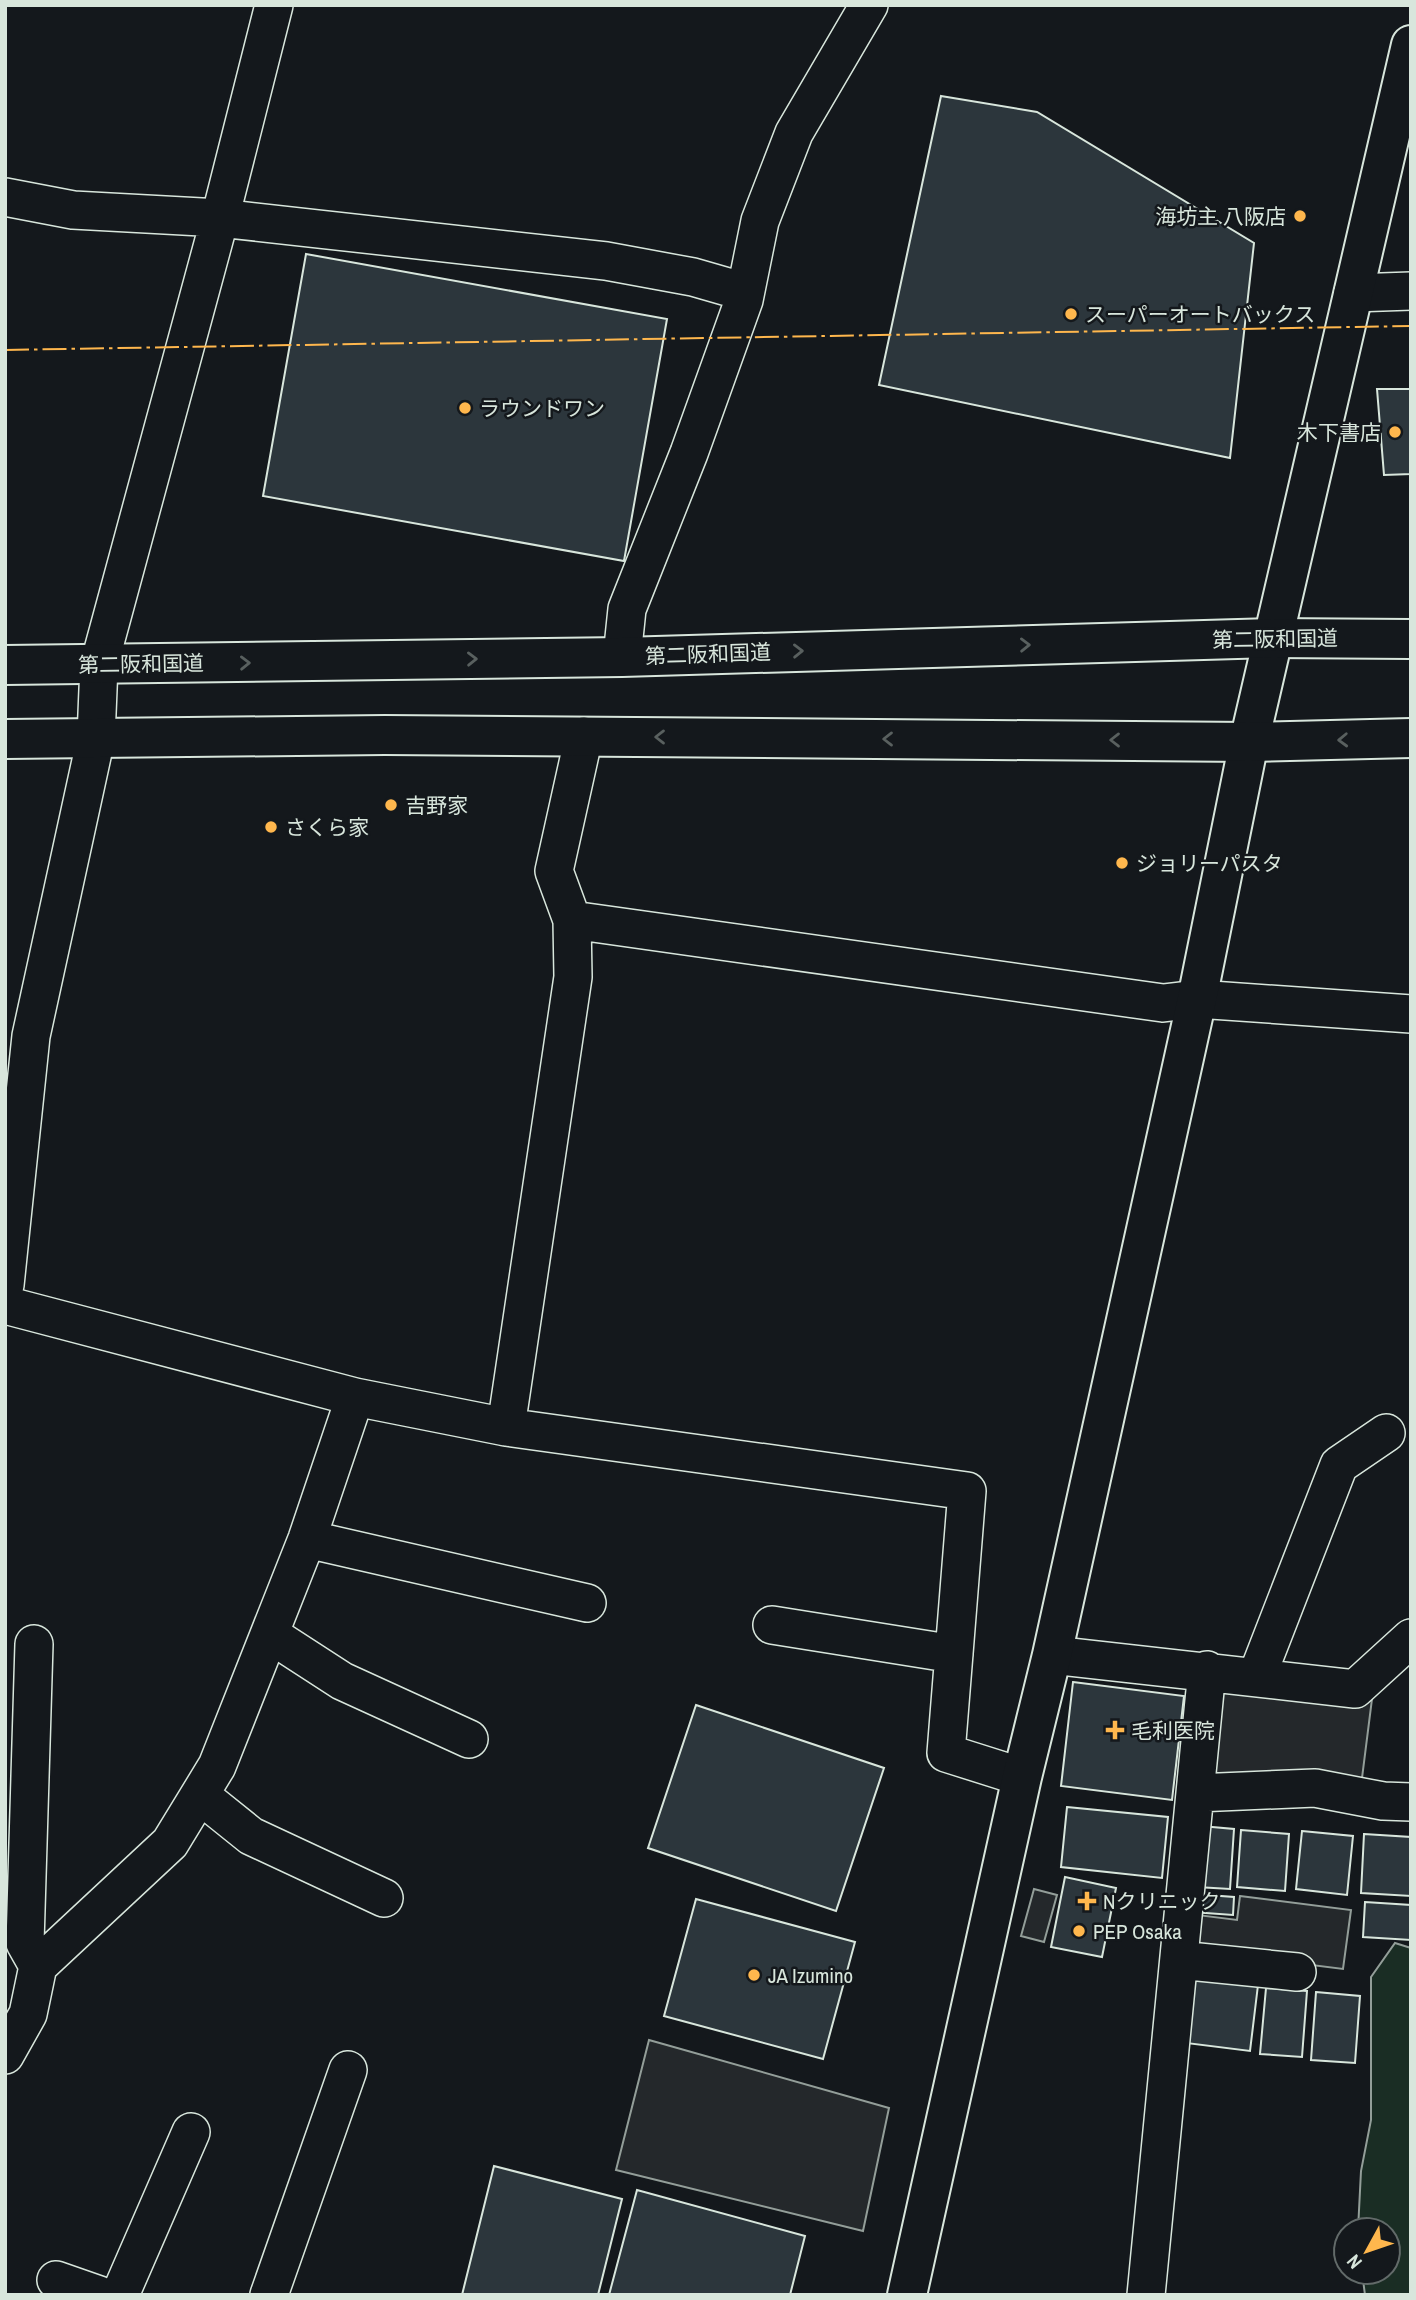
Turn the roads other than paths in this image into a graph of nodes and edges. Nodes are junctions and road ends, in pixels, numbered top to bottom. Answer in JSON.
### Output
{"nodes":[{"id":1,"x":274,"y":5,"type":"edge"},
{"id":2,"x":869,"y":5,"type":"edge"},
{"id":3,"x":1411,"y":45,"type":"edge"},
{"id":4,"x":5,"y":197,"type":"edge"},
{"id":5,"x":220,"y":218,"type":"junction"},
{"id":6,"x":745,"y":292,"type":"junction"},
{"id":7,"x":1411,"y":292,"type":"edge"},
{"id":8,"x":1353,"y":293,"type":"junction"},
{"id":9,"x":1273,"y":638,"type":"junction"},
{"id":10,"x":1411,"y":639,"type":"edge"},
{"id":11,"x":622,"y":657,"type":"junction"},
{"id":12,"x":100,"y":665,"type":"junction"},
{"id":13,"x":5,"y":666,"type":"edge"},
{"id":14,"x":584,"y":736,"type":"junction"},
{"id":15,"x":96,"y":738,"type":"junction"},
{"id":16,"x":1411,"y":738,"type":"edge"},
{"id":17,"x":5,"y":739,"type":"edge"},
{"id":18,"x":1249,"y":742,"type":"junction"},
{"id":19,"x":572,"y":920,"type":"junction"},
{"id":20,"x":1197,"y":999,"type":"junction"},
{"id":21,"x":1411,"y":1014,"type":"edge"},
{"id":22,"x":5,"y":1285,"type":"edge"},
{"id":23,"x":5,"y":1305,"type":"edge"},
{"id":24,"x":355,"y":1397,"type":"junction"},
{"id":25,"x":506,"y":1427,"type":"junction"},
{"id":26,"x":1385,"y":1433,"type":"dead end"},
{"id":27,"x":307,"y":1539,"type":"junction"},
{"id":28,"x":587,"y":1603,"type":"dead end"},
{"id":29,"x":772,"y":1625,"type":"dead end"},
{"id":30,"x":271,"y":1635,"type":"junction"},
{"id":31,"x":1411,"y":1638,"type":"edge"},
{"id":32,"x":34,"y":1644,"type":"dead end"},
{"id":33,"x":954,"y":1654,"type":"junction"},
{"id":34,"x":1052,"y":1655,"type":"junction"},
{"id":35,"x":1207,"y":1670,"type":"junction"},
{"id":36,"x":1257,"y":1676,"type":"junction"},
{"id":37,"x":469,"y":1739,"type":"dead end"},
{"id":38,"x":1021,"y":1777,"type":"junction"},
{"id":39,"x":1196,"y":1793,"type":"junction"},
{"id":40,"x":200,"y":1795,"type":"junction"},
{"id":41,"x":1411,"y":1802,"type":"edge"},
{"id":42,"x":384,"y":1898,"type":"dead end"},
{"id":43,"x":1179,"y":1959,"type":"junction"},
{"id":44,"x":38,"y":1966,"type":"junction"},
{"id":45,"x":1297,"y":1972,"type":"dead end"},
{"id":46,"x":5,"y":2055,"type":"edge"},
{"id":47,"x":348,"y":2070,"type":"dead end"},
{"id":48,"x":191,"y":2132,"type":"dead end"},
{"id":49,"x":56,"y":2280,"type":"dead end"},
{"id":50,"x":99,"y":2295,"type":"edge"},
{"id":51,"x":120,"y":2295,"type":"edge"},
{"id":52,"x":269,"y":2295,"type":"edge"},
{"id":53,"x":907,"y":2295,"type":"edge"},
{"id":54,"x":1146,"y":2295,"type":"edge"}],
"edges":[{"from":1,"to":5,"type":"street"},
{"from":2,"to":6,"type":"street"},
{"from":3,"to":8,"type":"main road"},
{"from":4,"to":5,"type":"street"},
{"from":5,"to":6,"type":"street"},
{"from":5,"to":12,"type":"street"},
{"from":6,"to":11,"type":"street"},
{"from":7,"to":8,"type":"street"},
{"from":8,"to":9,"type":"main road"},
{"from":9,"to":10,"type":"main road","name":"第二阪和国道"},
{"from":11,"to":9,"type":"main road","name":"第二阪和国道","one_way":true},
{"from":9,"to":18,"type":"main road"},
{"from":12,"to":11,"type":"main road","name":"第二阪和国道","one_way":true},
{"from":12,"to":13,"type":"main road","name":"第二阪和国道"},
{"from":12,"to":15,"type":"street"},
{"from":14,"to":15,"type":"main road"},
{"from":18,"to":14,"type":"main road","one_way":true},
{"from":14,"to":19,"type":"street"},
{"from":15,"to":17,"type":"main road"},
{"from":15,"to":22,"type":"street"},
{"from":16,"to":18,"type":"main road","one_way":true},
{"from":18,"to":20,"type":"main road"},
{"from":19,"to":20,"type":"street"},
{"from":19,"to":25,"type":"street"},
{"from":20,"to":21,"type":"street"},
{"from":20,"to":34,"type":"main road"},
{"from":23,"to":24,"type":"street"},
{"from":24,"to":25,"type":"street"},
{"from":24,"to":27,"type":"street"},
{"from":25,"to":33,"type":"street"},
{"from":26,"to":36,"type":"street"},
{"from":27,"to":28,"type":"street"},
{"from":27,"to":30,"type":"street"},
{"from":29,"to":33,"type":"street"},
{"from":30,"to":37,"type":"street"},
{"from":30,"to":40,"type":"street"},
{"from":31,"to":36,"type":"street"},
{"from":32,"to":44,"type":"street"},
{"from":33,"to":38,"type":"street"},
{"from":34,"to":35,"type":"street"},
{"from":34,"to":38,"type":"main road"},
{"from":35,"to":36,"type":"street"},
{"from":35,"to":39,"type":"street"},
{"from":38,"to":53,"type":"main road"},
{"from":39,"to":41,"type":"street"},
{"from":39,"to":43,"type":"street"},
{"from":40,"to":42,"type":"street"},
{"from":40,"to":44,"type":"street"},
{"from":43,"to":45,"type":"street"},
{"from":43,"to":54,"type":"street"},
{"from":44,"to":46,"type":"street"},
{"from":47,"to":52,"type":"street"},
{"from":48,"to":51,"type":"street"},
{"from":49,"to":50,"type":"street"}]}
